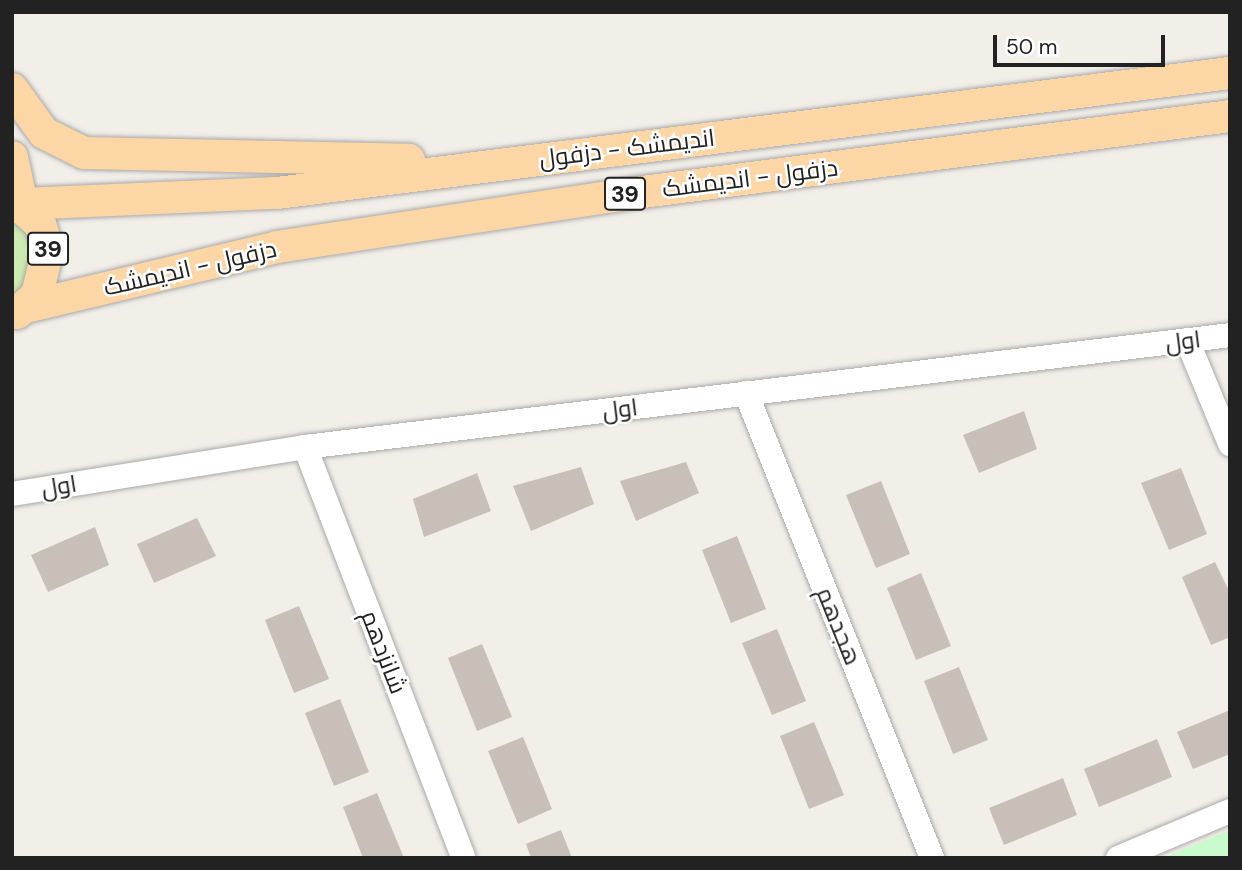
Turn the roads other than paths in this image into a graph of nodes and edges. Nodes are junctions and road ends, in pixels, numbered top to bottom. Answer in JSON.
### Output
{"nodes":[{"id":1,"x":1230,"y":73,"type":"edge"},
{"id":2,"x":12,"y":89,"type":"edge"},
{"id":3,"x":1230,"y":116,"type":"edge"},
{"id":4,"x":12,"y":157,"type":"edge"},
{"id":5,"x":508,"y":163,"type":"junction"},
{"id":6,"x":17,"y":202,"type":"edge"},
{"id":7,"x":19,"y":312,"type":"edge"},
{"id":8,"x":1230,"y":335,"type":"edge"},
{"id":9,"x":1188,"y":340,"type":"junction"},
{"id":10,"x":746,"y":393,"type":"junction"},
{"id":11,"x":1230,"y":444,"type":"edge"},
{"id":12,"x":305,"y":447,"type":"junction"},
{"id":13,"x":12,"y":494,"type":"edge"},
{"id":14,"x":1230,"y":811,"type":"edge"},
{"id":15,"x":464,"y":858,"type":"edge"},
{"id":16,"x":932,"y":858,"type":"edge"},
{"id":17,"x":1118,"y":858,"type":"edge"}],
"edges":[{"from":1,"to":5,"type":"main road","name":"اندیمشک - دزفول","number":"39"},
{"from":2,"to":5,"type":"main road"},
{"from":3,"to":7,"type":"main road","name":"دزفول - اندیمشک","number":"39"},
{"from":4,"to":6,"type":"main road"},
{"from":5,"to":6,"type":"main road","name":"اندیمشک - دزفول","number":"39"},
{"from":6,"to":7,"type":"main road","number":"39"},
{"from":8,"to":9,"type":"street","name":"اول"},
{"from":9,"to":10,"type":"street","name":"اول"},
{"from":9,"to":11,"type":"street"},
{"from":10,"to":12,"type":"street","name":"اول"},
{"from":10,"to":16,"type":"street","name":"هجدهم"},
{"from":12,"to":13,"type":"street","name":"اول"},
{"from":12,"to":15,"type":"street","name":"شانزدهم"},
{"from":14,"to":17,"type":"street"}]}
